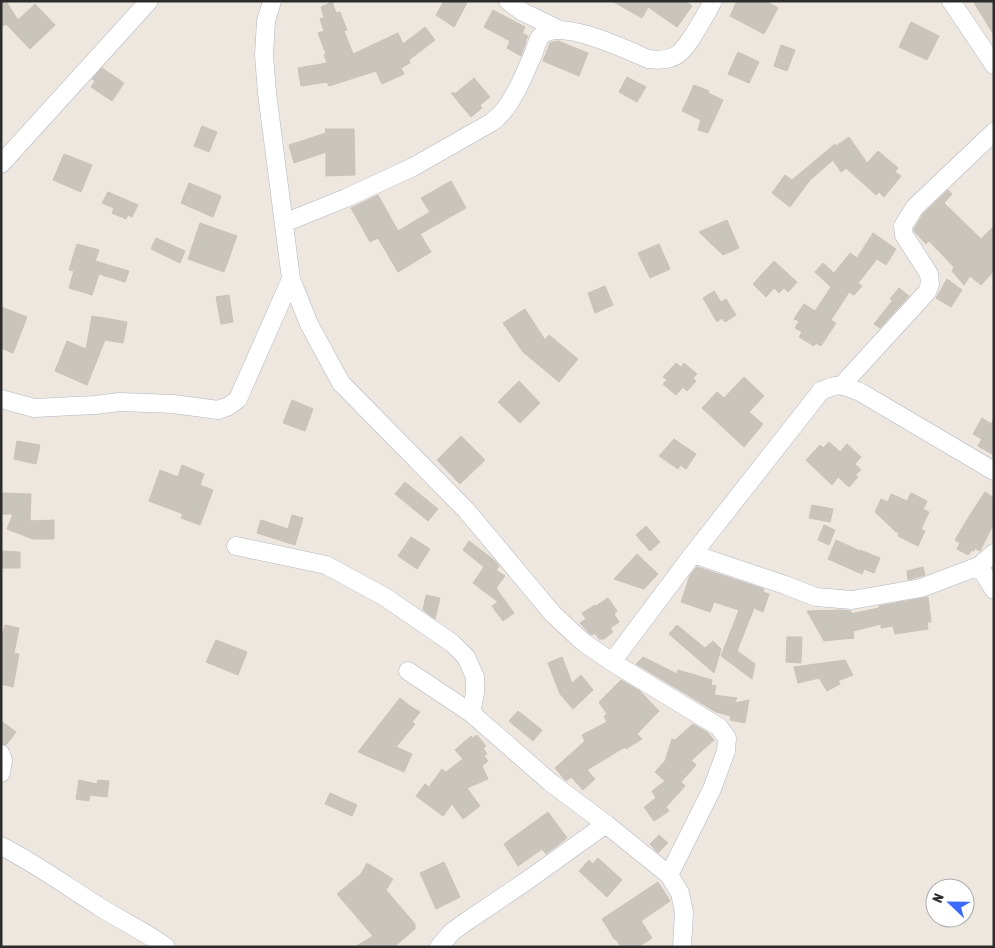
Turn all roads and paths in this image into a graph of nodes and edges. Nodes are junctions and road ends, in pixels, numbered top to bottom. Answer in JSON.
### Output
{"nodes":[{"id":1,"x":149,"y":1,"type":"edge"},
{"id":2,"x":272,"y":1,"type":"edge"},
{"id":3,"x":508,"y":1,"type":"edge"},
{"id":4,"x":713,"y":1,"type":"edge"},
{"id":5,"x":951,"y":1,"type":"edge"},
{"id":6,"x":560,"y":30,"type":"junction"},
{"id":7,"x":994,"y":65,"type":"edge"},
{"id":8,"x":994,"y":132,"type":"edge"},
{"id":9,"x":1,"y":164,"type":"edge"},
{"id":10,"x":284,"y":223,"type":"junction"},
{"id":11,"x":291,"y":279,"type":"junction"},
{"id":12,"x":842,"y":385,"type":"junction"},
{"id":13,"x":1,"y":399,"type":"edge"},
{"id":14,"x":994,"y":471,"type":"edge"},
{"id":15,"x":236,"y":546,"type":"dead end"},
{"id":16,"x":994,"y":553,"type":"edge"},
{"id":17,"x":693,"y":554,"type":"junction"},
{"id":18,"x":979,"y":566,"type":"junction"},
{"id":19,"x":994,"y":590,"type":"edge"},
{"id":20,"x":612,"y":662,"type":"junction"},
{"id":21,"x":408,"y":671,"type":"dead end"},
{"id":22,"x":471,"y":713,"type":"junction"},
{"id":23,"x":1,"y":754,"type":"edge"},
{"id":24,"x":1,"y":773,"type":"edge"},
{"id":25,"x":606,"y":824,"type":"junction"},
{"id":26,"x":1,"y":846,"type":"edge"},
{"id":27,"x":669,"y":875,"type":"junction"},
{"id":28,"x":166,"y":947,"type":"edge"},
{"id":29,"x":439,"y":947,"type":"edge"},
{"id":30,"x":682,"y":947,"type":"edge"}],
"edges":[{"from":1,"to":9,"type":"street"},
{"from":2,"to":10,"type":"street"},
{"from":3,"to":6,"type":"street"},
{"from":4,"to":6,"type":"street"},
{"from":5,"to":7,"type":"street"},
{"from":6,"to":10,"type":"street"},
{"from":8,"to":12,"type":"street"},
{"from":10,"to":11,"type":"street"},
{"from":11,"to":13,"type":"street"},
{"from":11,"to":20,"type":"street"},
{"from":12,"to":14,"type":"street"},
{"from":12,"to":17,"type":"street"},
{"from":15,"to":22,"type":"street"},
{"from":16,"to":18,"type":"street"},
{"from":17,"to":18,"type":"street"},
{"from":17,"to":20,"type":"street"},
{"from":18,"to":19,"type":"street"},
{"from":20,"to":27,"type":"street"},
{"from":21,"to":22,"type":"street"},
{"from":22,"to":25,"type":"street"},
{"from":23,"to":24,"type":"street"},
{"from":25,"to":27,"type":"street"},
{"from":25,"to":29,"type":"street"},
{"from":26,"to":28,"type":"street"},
{"from":27,"to":30,"type":"street"}]}
